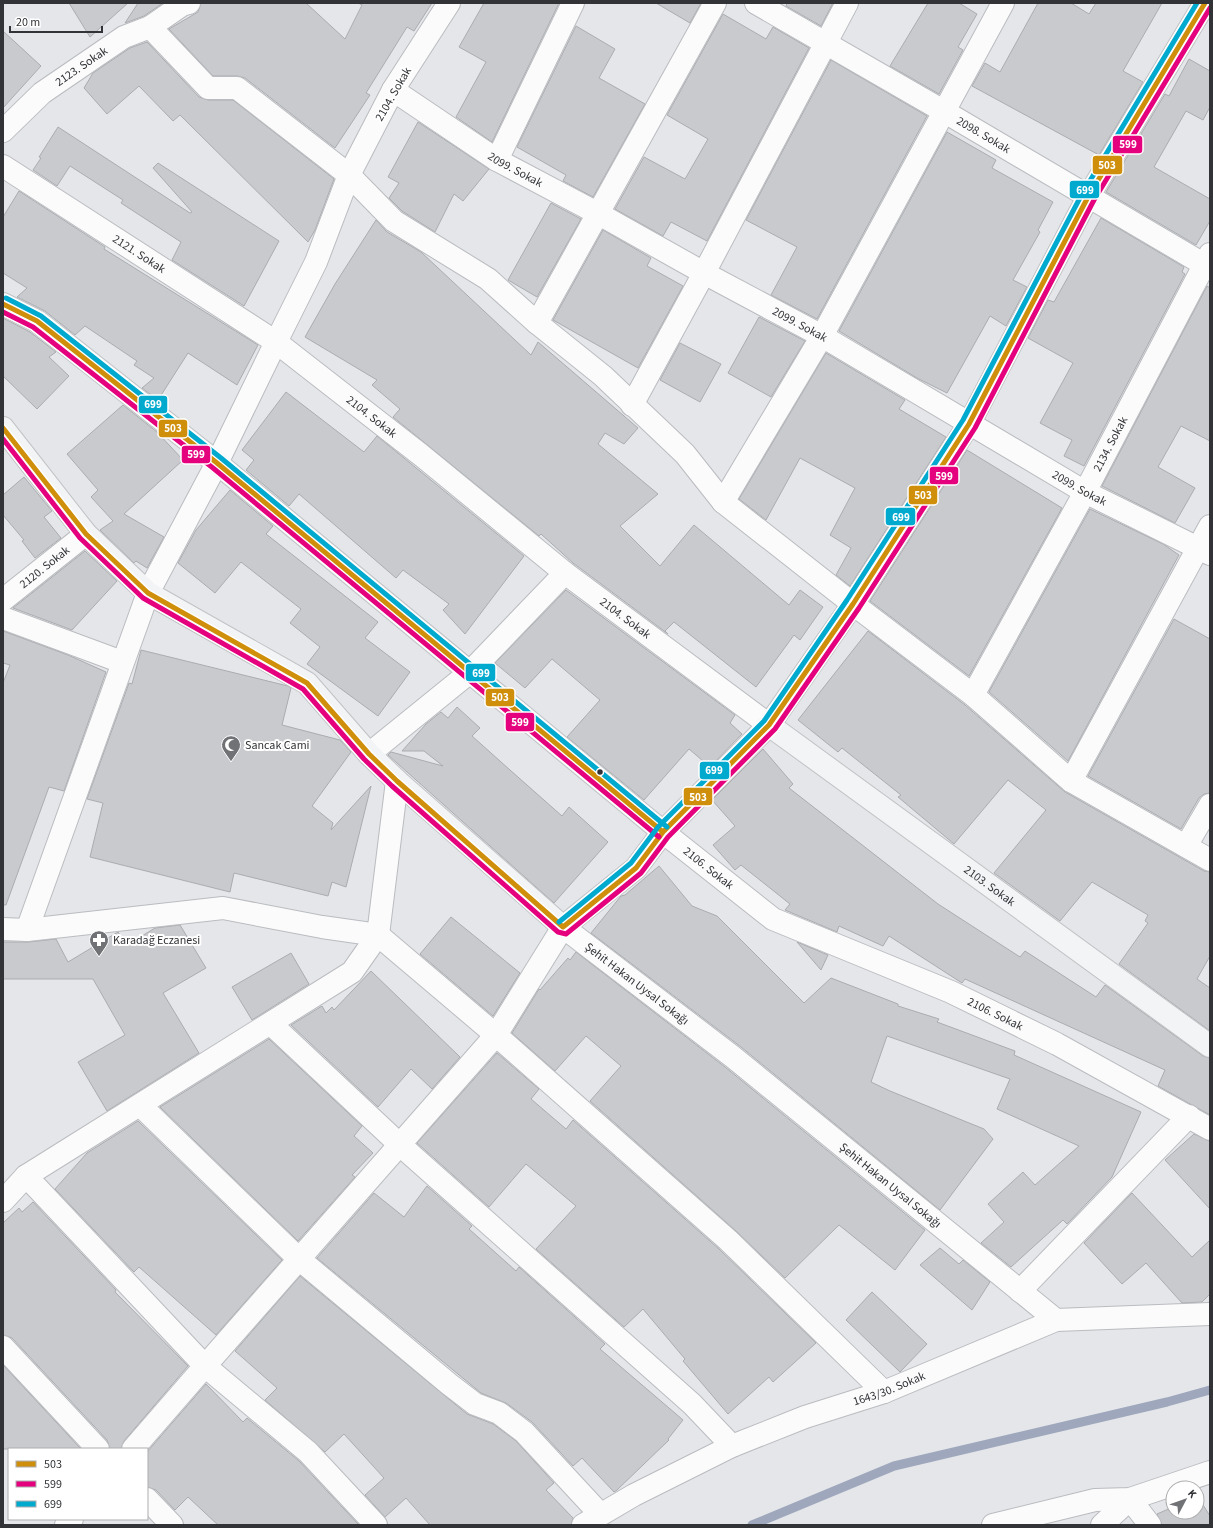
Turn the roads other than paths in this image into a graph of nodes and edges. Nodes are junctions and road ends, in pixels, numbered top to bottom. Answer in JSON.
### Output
{"nodes":[{"id":1,"x":188,"y":3,"type":"edge"},
{"id":2,"x":449,"y":3,"type":"edge"},
{"id":3,"x":573,"y":3,"type":"edge"},
{"id":4,"x":715,"y":3,"type":"edge"},
{"id":5,"x":756,"y":3,"type":"edge"},
{"id":6,"x":847,"y":3,"type":"edge"},
{"id":7,"x":1003,"y":3,"type":"edge"},
{"id":8,"x":1205,"y":3,"type":"edge"},
{"id":9,"x":150,"y":27,"type":"junction"},
{"id":10,"x":826,"y":43,"type":"junction"},
{"id":11,"x":393,"y":90,"type":"junction"},
{"id":12,"x":945,"y":112,"type":"junction"},
{"id":13,"x":3,"y":131,"type":"edge"},
{"id":14,"x":497,"y":160,"type":"junction"},
{"id":15,"x":3,"y":166,"type":"edge"},
{"id":16,"x":349,"y":175,"type":"junction"},
{"id":17,"x":1088,"y":197,"type":"junction"},
{"id":18,"x":599,"y":214,"type":"junction"},
{"id":19,"x":1208,"y":262,"type":"edge"},
{"id":20,"x":704,"y":273,"type":"junction"},
{"id":21,"x":3,"y":304,"type":"edge"},
{"id":22,"x":537,"y":322,"type":"junction"},
{"id":23,"x":822,"y":336,"type":"junction"},
{"id":24,"x":276,"y":342,"type":"junction"},
{"id":25,"x":632,"y":405,"type":"junction"},
{"id":26,"x":969,"y":424,"type":"junction"},
{"id":27,"x":3,"y":428,"type":"edge"},
{"id":28,"x":217,"y":463,"type":"junction"},
{"id":29,"x":1085,"y":492,"type":"junction"},
{"id":30,"x":722,"y":502,"type":"junction"},
{"id":31,"x":1210,"y":526,"type":"edge"},
{"id":32,"x":86,"y":534,"type":"junction"},
{"id":33,"x":1204,"y":551,"type":"edge"},
{"id":34,"x":565,"y":573,"type":"junction"},
{"id":35,"x":148,"y":593,"type":"junction"},
{"id":36,"x":3,"y":600,"type":"edge"},
{"id":37,"x":853,"y":604,"type":"junction"},
{"id":38,"x":3,"y":618,"type":"edge"},
{"id":39,"x":122,"y":662,"type":"junction"},
{"id":40,"x":469,"y":673,"type":"junction"},
{"id":41,"x":973,"y":695,"type":"junction"},
{"id":42,"x":769,"y":725,"type":"junction"},
{"id":43,"x":369,"y":754,"type":"junction"},
{"id":44,"x":1071,"y":781,"type":"junction"},
{"id":45,"x":397,"y":782,"type":"junction"},
{"id":46,"x":1210,"y":805,"type":"edge"},
{"id":47,"x":663,"y":832,"type":"junction"},
{"id":48,"x":1186,"y":846,"type":"junction"},
{"id":49,"x":1210,"y":860,"type":"edge"},
{"id":50,"x":563,"y":927,"type":"junction"},
{"id":51,"x":3,"y":929,"type":"edge"},
{"id":52,"x":27,"y":930,"type":"junction"},
{"id":53,"x":378,"y":935,"type":"junction"},
{"id":54,"x":271,"y":1024,"type":"junction"},
{"id":55,"x":496,"y":1035,"type":"junction"},
{"id":56,"x":1210,"y":1046,"type":"edge"},
{"id":57,"x":141,"y":1106,"type":"junction"},
{"id":58,"x":1189,"y":1116,"type":"junction"},
{"id":59,"x":1210,"y":1129,"type":"edge"},
{"id":60,"x":399,"y":1144,"type":"junction"},
{"id":61,"x":26,"y":1176,"type":"junction"},
{"id":62,"x":3,"y":1201,"type":"edge"},
{"id":63,"x":299,"y":1260,"type":"junction"},
{"id":64,"x":1020,"y":1290,"type":"junction"},
{"id":65,"x":1210,"y":1314,"type":"edge"},
{"id":66,"x":1056,"y":1320,"type":"junction"},
{"id":67,"x":3,"y":1347,"type":"edge"},
{"id":68,"x":205,"y":1366,"type":"junction"},
{"id":69,"x":884,"y":1392,"type":"junction"},
{"id":70,"x":732,"y":1446,"type":"junction"},
{"id":71,"x":97,"y":1448,"type":"edge"},
{"id":72,"x":134,"y":1448,"type":"edge"},
{"id":73,"x":1210,"y":1472,"type":"edge"},
{"id":74,"x":1130,"y":1498,"type":"junction"},
{"id":75,"x":148,"y":1500,"type":"edge"},
{"id":76,"x":592,"y":1519,"type":"edge"},
{"id":77,"x":172,"y":1525,"type":"edge"},
{"id":78,"x":376,"y":1525,"type":"edge"},
{"id":79,"x":993,"y":1525,"type":"edge"},
{"id":80,"x":1102,"y":1525,"type":"edge"},
{"id":81,"x":1150,"y":1525,"type":"edge"}],
"edges":[{"from":1,"to":9,"type":"street","name":"2123. Sokak"},
{"from":2,"to":11,"type":"street","name":"2104. Sokak"},
{"from":3,"to":14,"type":"street"},
{"from":4,"to":18,"type":"street"},
{"from":5,"to":10,"type":"street","name":"2098. Sokak"},
{"from":6,"to":10,"type":"street"},
{"from":7,"to":12,"type":"street"},
{"from":8,"to":17,"type":"main road"},
{"from":9,"to":13,"type":"street","name":"2123. Sokak"},
{"from":9,"to":16,"type":"street"},
{"from":10,"to":12,"type":"street","name":"2098. Sokak"},
{"from":10,"to":20,"type":"street"},
{"from":11,"to":14,"type":"street","name":"2099. Sokak"},
{"from":11,"to":16,"type":"street","name":"2104. Sokak"},
{"from":12,"to":17,"type":"street","name":"2098. Sokak"},
{"from":12,"to":23,"type":"street"},
{"from":14,"to":18,"type":"street","name":"2099. Sokak"},
{"from":15,"to":24,"type":"street","name":"2121. Sokak"},
{"from":16,"to":22,"type":"street"},
{"from":16,"to":24,"type":"street","name":"2104. Sokak"},
{"from":17,"to":19,"type":"street","name":"2098. Sokak"},
{"from":17,"to":26,"type":"main road"},
{"from":18,"to":20,"type":"street","name":"2099. Sokak"},
{"from":18,"to":22,"type":"street"},
{"from":19,"to":29,"type":"street","name":"2134. Sokak"},
{"from":20,"to":23,"type":"street","name":"2099. Sokak"},
{"from":20,"to":25,"type":"street"},
{"from":21,"to":28,"type":"main road","name":"2106. Sokak"},
{"from":22,"to":25,"type":"street"},
{"from":23,"to":26,"type":"street","name":"2099. Sokak"},
{"from":23,"to":30,"type":"street"},
{"from":24,"to":28,"type":"street"},
{"from":24,"to":34,"type":"street","name":"2104. Sokak"},
{"from":25,"to":30,"type":"street"},
{"from":26,"to":29,"type":"street","name":"2099. Sokak"},
{"from":26,"to":37,"type":"main road"},
{"from":27,"to":32,"type":"main road","name":"Şehit Hakan Uysal Sokağı"},
{"from":28,"to":35,"type":"street"},
{"from":28,"to":40,"type":"main road","name":"2106. Sokak"},
{"from":29,"to":33,"type":"street","name":"2099. Sokak"},
{"from":29,"to":41,"type":"street","name":"2134. Sokak"},
{"from":30,"to":37,"type":"street"},
{"from":31,"to":33,"type":"street"},
{"from":32,"to":35,"type":"main road","name":"Şehit Hakan Uysal Sokağı"},
{"from":32,"to":36,"type":"street","name":"2120. Sokak"},
{"from":33,"to":44,"type":"street"},
{"from":34,"to":40,"type":"street"},
{"from":34,"to":42,"type":"street","name":"2104. Sokak"},
{"from":35,"to":39,"type":"street"},
{"from":35,"to":43,"type":"main road","name":"Şehit Hakan Uysal Sokağı"},
{"from":37,"to":41,"type":"street"},
{"from":37,"to":42,"type":"main road"},
{"from":38,"to":39,"type":"street"},
{"from":39,"to":52,"type":"street"},
{"from":40,"to":43,"type":"street"},
{"from":40,"to":47,"type":"main road","name":"2106. Sokak"},
{"from":41,"to":44,"type":"street"},
{"from":42,"to":47,"type":"main road"},
{"from":42,"to":56,"type":"main road","name":"2103. Sokak"},
{"from":43,"to":45,"type":"main road","name":"Şehit Hakan Uysal Sokağı"},
{"from":44,"to":48,"type":"street"},
{"from":45,"to":50,"type":"main road","name":"Şehit Hakan Uysal Sokağı"},
{"from":45,"to":53,"type":"street"},
{"from":46,"to":48,"type":"street"},
{"from":47,"to":50,"type":"main road"},
{"from":47,"to":58,"type":"street","name":"2106. Sokak"},
{"from":48,"to":49,"type":"street"},
{"from":50,"to":55,"type":"street"},
{"from":50,"to":64,"type":"street","name":"Şehit Hakan Uysal Sokağı"},
{"from":51,"to":52,"type":"street"},
{"from":52,"to":53,"type":"street"},
{"from":53,"to":54,"type":"street"},
{"from":53,"to":55,"type":"street"},
{"from":54,"to":57,"type":"street"},
{"from":54,"to":60,"type":"street"},
{"from":55,"to":60,"type":"street"},
{"from":55,"to":69,"type":"street"},
{"from":57,"to":61,"type":"street"},
{"from":57,"to":63,"type":"street"},
{"from":58,"to":59,"type":"street","name":"2106. Sokak"},
{"from":58,"to":64,"type":"street"},
{"from":60,"to":63,"type":"street"},
{"from":60,"to":70,"type":"street"},
{"from":61,"to":62,"type":"street"},
{"from":61,"to":68,"type":"street"},
{"from":63,"to":68,"type":"street"},
{"from":63,"to":76,"type":"street"},
{"from":64,"to":66,"type":"street","name":"Şehit Hakan Uysal Sokağı"},
{"from":65,"to":66,"type":"street","name":"1643/30. Sokak"},
{"from":66,"to":69,"type":"street","name":"1643/30. Sokak"},
{"from":67,"to":71,"type":"street"},
{"from":68,"to":72,"type":"street"},
{"from":68,"to":78,"type":"street"},
{"from":69,"to":70,"type":"street","name":"1643/30. Sokak"},
{"from":70,"to":76,"type":"street","name":"1643/30. Sokak"},
{"from":73,"to":74,"type":"street"},
{"from":74,"to":79,"type":"street"},
{"from":74,"to":80,"type":"street"},
{"from":74,"to":81,"type":"street"},
{"from":75,"to":77,"type":"street"}]}
